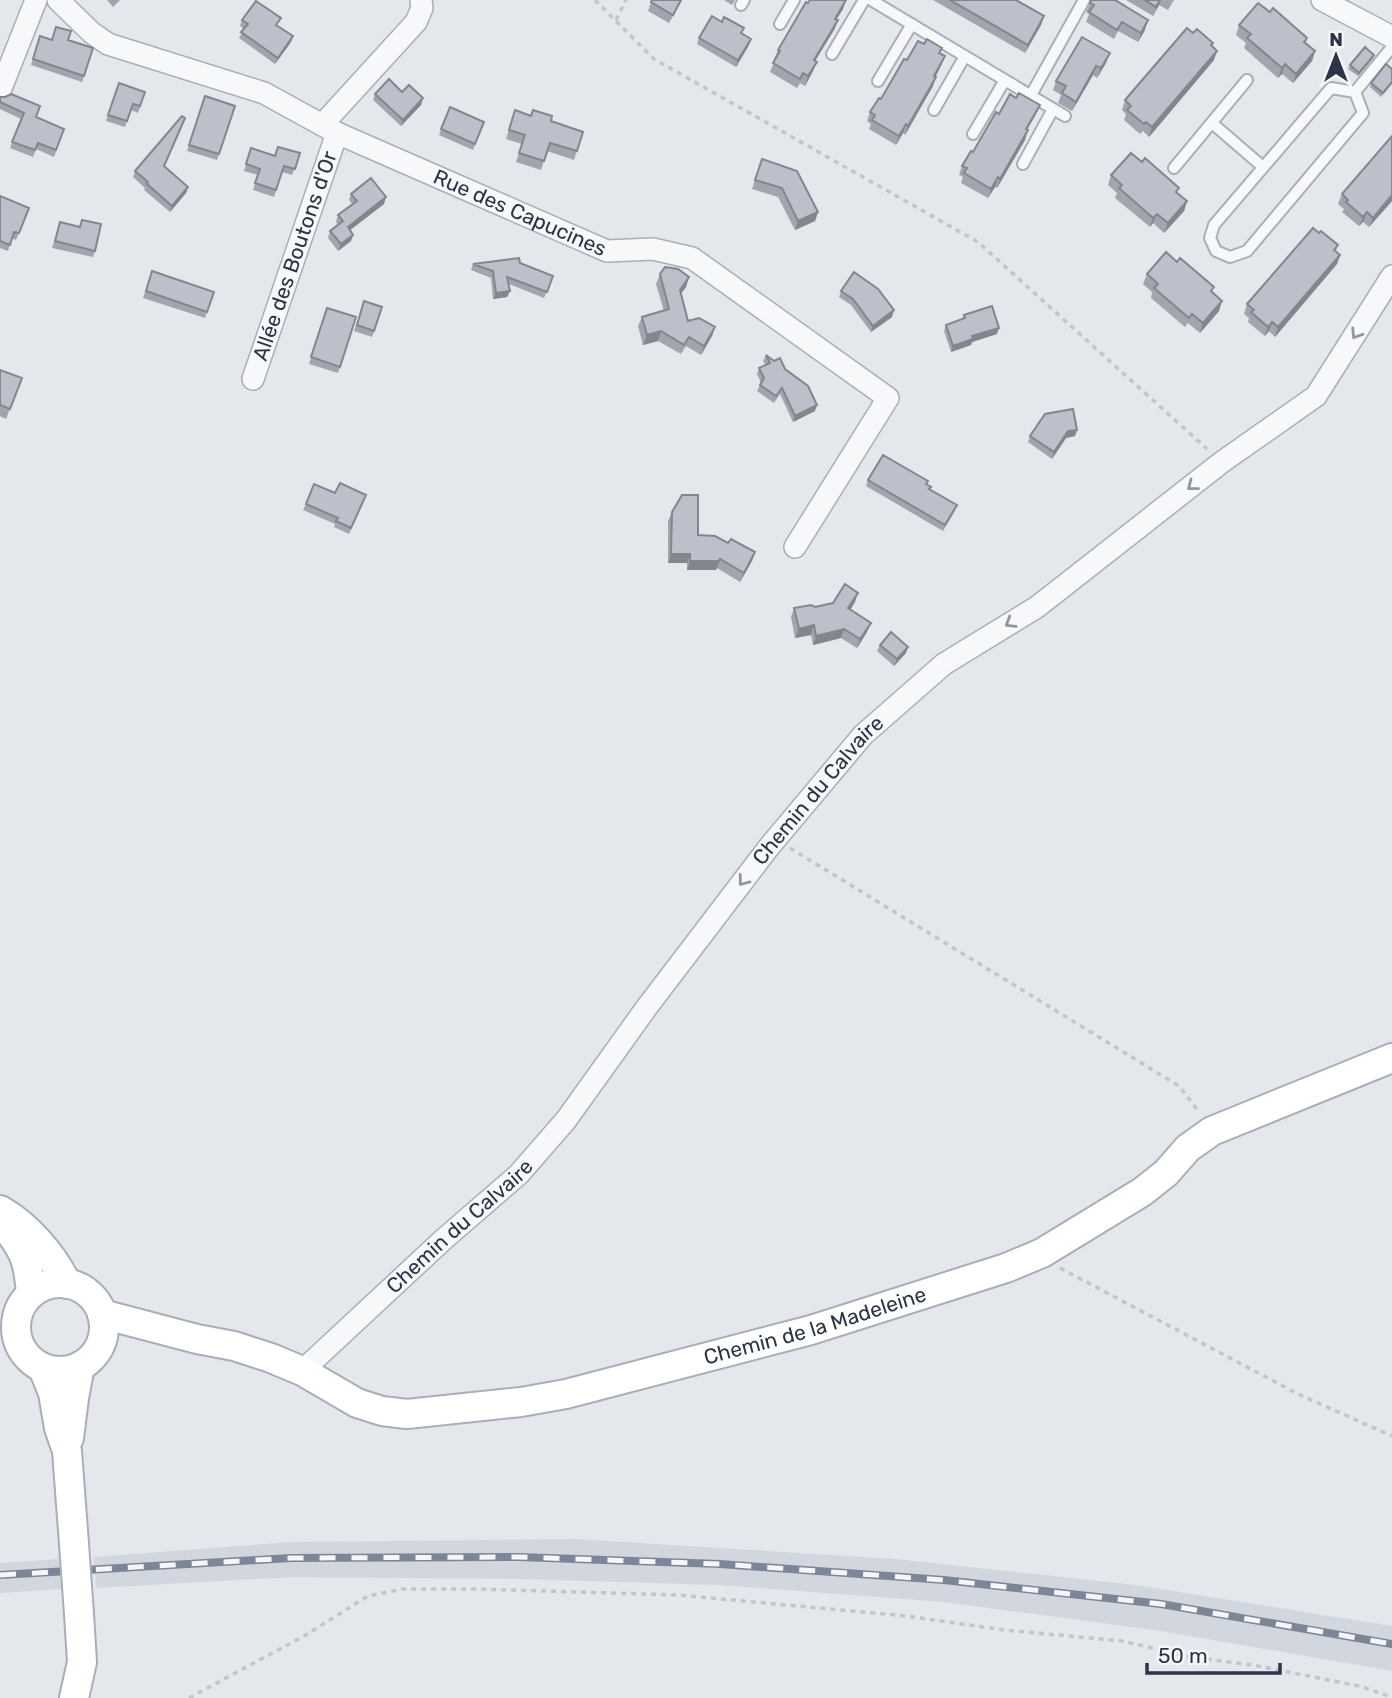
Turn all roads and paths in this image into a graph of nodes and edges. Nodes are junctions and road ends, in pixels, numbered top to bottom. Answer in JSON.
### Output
{"nodes":[{"id":1,"x":36,"y":0,"type":"edge"},
{"id":2,"x":58,"y":0,"type":"edge"},
{"id":3,"x":422,"y":0,"type":"edge"},
{"id":4,"x":595,"y":0,"type":"edge"},
{"id":5,"x":626,"y":0,"type":"edge"},
{"id":6,"x":794,"y":0,"type":"edge"},
{"id":7,"x":864,"y":0,"type":"edge"},
{"id":8,"x":871,"y":0,"type":"edge"},
{"id":9,"x":897,"y":0,"type":"edge"},
{"id":10,"x":1084,"y":0,"type":"edge"},
{"id":11,"x":1322,"y":0,"type":"edge"},
{"id":12,"x":891,"y":11,"type":"junction"},
{"id":13,"x":616,"y":20,"type":"junction"},
{"id":14,"x":780,"y":24,"type":"dead end"},
{"id":15,"x":912,"y":24,"type":"junction"},
{"id":16,"x":1392,"y":37,"type":"edge"},
{"id":17,"x":1392,"y":47,"type":"edge"},
{"id":18,"x":832,"y":54,"type":"dead end"},
{"id":19,"x":965,"y":56,"type":"junction"},
{"id":20,"x":1005,"y":80,"type":"junction"},
{"id":21,"x":1247,"y":80,"type":"dead end"},
{"id":22,"x":878,"y":81,"type":"dead end"},
{"id":23,"x":0,"y":91,"type":"edge"},
{"id":24,"x":1355,"y":92,"type":"junction"},
{"id":25,"x":1031,"y":95,"type":"junction"},
{"id":26,"x":1054,"y":109,"type":"junction"},
{"id":27,"x":934,"y":110,"type":"dead end"},
{"id":28,"x":1065,"y":116,"type":"dead end"},
{"id":29,"x":1212,"y":123,"type":"junction"},
{"id":30,"x":329,"y":129,"type":"junction"},
{"id":31,"x":973,"y":134,"type":"dead end"},
{"id":32,"x":1023,"y":164,"type":"dead end"},
{"id":33,"x":1263,"y":167,"type":"junction"},
{"id":34,"x":1174,"y":168,"type":"dead end"},
{"id":35,"x":1392,"y":276,"type":"edge"},
{"id":36,"x":253,"y":379,"type":"dead end"},
{"id":37,"x":1222,"y":462,"type":"junction"},
{"id":38,"x":795,"y":547,"type":"dead end"},
{"id":39,"x":776,"y":839,"type":"junction"},
{"id":40,"x":1392,"y":1058,"type":"edge"},
{"id":41,"x":1212,"y":1131,"type":"junction"},
{"id":42,"x":0,"y":1210,"type":"edge"},
{"id":43,"x":0,"y":1217,"type":"edge"},
{"id":44,"x":1042,"y":1253,"type":"junction"},
{"id":45,"x":67,"y":1284,"type":"junction"},
{"id":46,"x":17,"y":1306,"type":"edge"},
{"id":47,"x":102,"y":1314,"type":"junction"},
{"id":48,"x":197,"y":1339,"type":"junction"},
{"id":49,"x":11,"y":1345,"type":"edge"},
{"id":50,"x":89,"y":1358,"type":"junction"},
{"id":51,"x":43,"y":1368,"type":"junction"},
{"id":52,"x":302,"y":1371,"type":"junction"},
{"id":53,"x":1392,"y":1436,"type":"edge"},
{"id":54,"x":67,"y":1451,"type":"junction"},
{"id":55,"x":74,"y":1698,"type":"edge"},
{"id":56,"x":190,"y":1698,"type":"edge"},
{"id":57,"x":1389,"y":1698,"type":"edge"}],
"edges":[{"from":1,"to":23,"type":"street"},
{"from":2,"to":30,"type":"street","name":"Rue des Capucines"},
{"from":3,"to":30,"type":"street"},
{"from":4,"to":13,"type":"path"},
{"from":5,"to":13,"type":"path"},
{"from":6,"to":14,"type":"lane"},
{"from":7,"to":18,"type":"lane"},
{"from":8,"to":12,"type":"lane"},
{"from":9,"to":12,"type":"lane"},
{"from":10,"to":25,"type":"lane"},
{"from":11,"to":16,"type":"street"},
{"from":12,"to":15,"type":"lane"},
{"from":13,"to":37,"type":"path"},
{"from":15,"to":19,"type":"lane"},
{"from":15,"to":22,"type":"lane"},
{"from":17,"to":24,"type":"lane"},
{"from":19,"to":20,"type":"lane"},
{"from":19,"to":27,"type":"lane"},
{"from":20,"to":25,"type":"lane"},
{"from":20,"to":31,"type":"lane"},
{"from":21,"to":29,"type":"lane"},
{"from":24,"to":33,"type":"lane"},
{"from":24,"to":33,"type":"lane"},
{"from":25,"to":26,"type":"lane"},
{"from":26,"to":28,"type":"lane"},
{"from":26,"to":32,"type":"lane"},
{"from":29,"to":33,"type":"lane"},
{"from":29,"to":34,"type":"lane"},
{"from":30,"to":36,"type":"street","name":"Allée des Boutons d'Or"},
{"from":30,"to":38,"type":"street","name":"Rue des Capucines"},
{"from":35,"to":37,"type":"street","name":"Chemin du Calvaire","one_way":true},
{"from":37,"to":39,"type":"street","name":"Chemin du Calvaire","one_way":true},
{"from":39,"to":41,"type":"path"},
{"from":39,"to":52,"type":"street","name":"Chemin du Calvaire","one_way":true},
{"from":40,"to":41,"type":"street","name":"Chemin de la Madeleine"},
{"from":41,"to":44,"type":"street","name":"Chemin de la Madeleine"},
{"from":42,"to":45,"type":"street"},
{"from":43,"to":46,"type":"street"},
{"from":44,"to":52,"type":"street","name":"Chemin de la Madeleine"},
{"from":44,"to":53,"type":"path"},
{"from":45,"to":46,"type":"street"},
{"from":45,"to":47,"type":"street"},
{"from":46,"to":49,"type":"street"},
{"from":47,"to":48,"type":"street"},
{"from":47,"to":50,"type":"street"},
{"from":48,"to":50,"type":"street"},
{"from":48,"to":52,"type":"street","name":"Chemin de la Madeleine"},
{"from":49,"to":51,"type":"street"},
{"from":50,"to":51,"type":"street"},
{"from":50,"to":54,"type":"street"},
{"from":51,"to":54,"type":"street"},
{"from":54,"to":55,"type":"street","bridge":true},
{"from":56,"to":57,"type":"path"}]}
